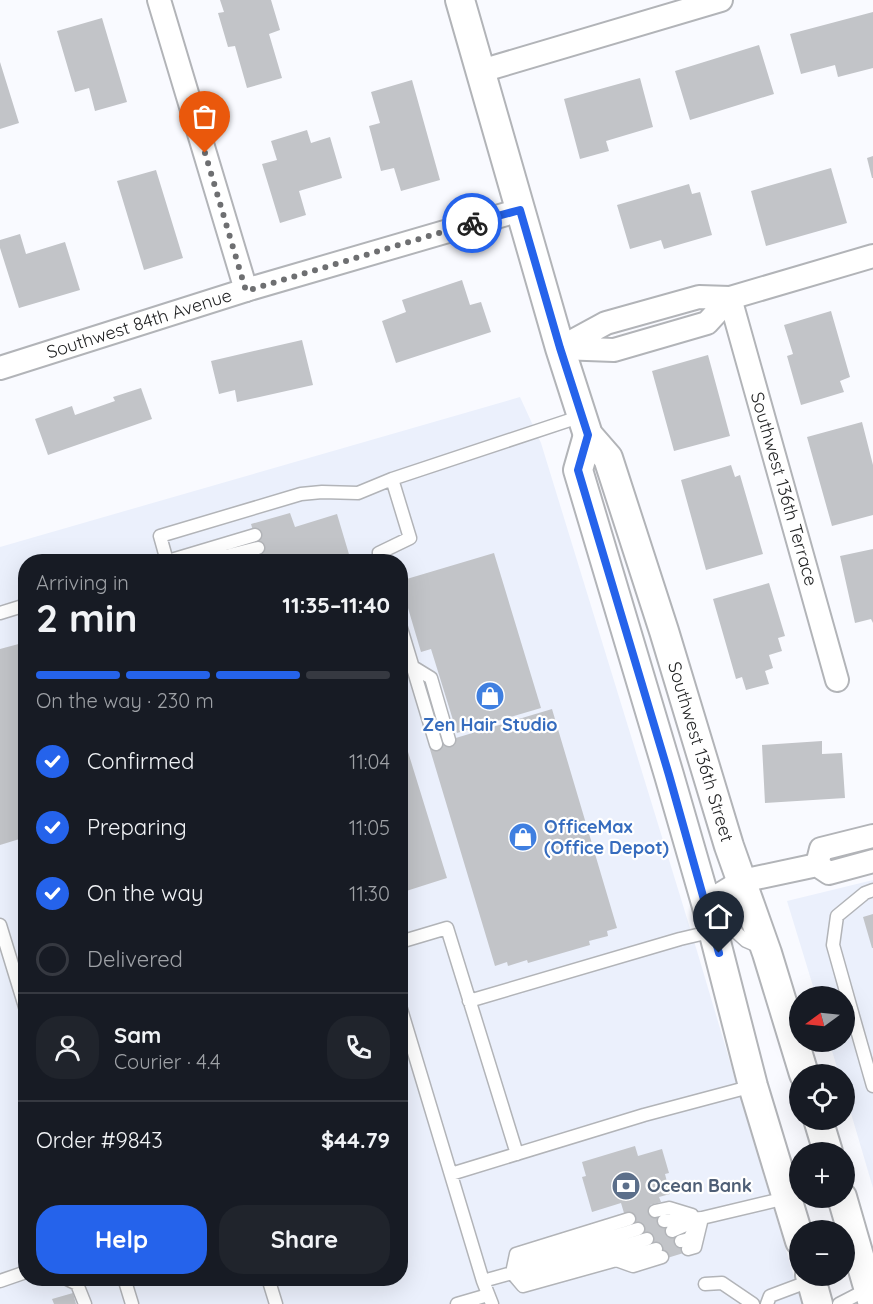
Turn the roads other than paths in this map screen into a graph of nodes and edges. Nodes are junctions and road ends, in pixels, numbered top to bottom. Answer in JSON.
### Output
{"nodes":[{"id":1,"x":159,"y":0,"type":"edge"},
{"id":2,"x":460,"y":0,"type":"edge"},
{"id":3,"x":721,"y":0,"type":"edge"},
{"id":4,"x":481,"y":71,"type":"junction"},
{"id":5,"x":520,"y":210,"type":"junction"},
{"id":6,"x":873,"y":256,"type":"edge"},
{"id":7,"x":246,"y":291,"type":"junction"},
{"id":8,"x":730,"y":298,"type":"junction"},
{"id":9,"x":560,"y":348,"type":"junction"},
{"id":10,"x":0,"y":368,"type":"edge"},
{"id":11,"x":585,"y":425,"type":"junction"},
{"id":12,"x":392,"y":479,"type":"junction"},
{"id":13,"x":166,"y":554,"type":"edge"},
{"id":14,"x":200,"y":554,"type":"edge"},
{"id":15,"x":224,"y":554,"type":"edge"},
{"id":16,"x":379,"y":554,"type":"edge"},
{"id":17,"x":18,"y":607,"type":"edge"},
{"id":18,"x":0,"y":613,"type":"edge"},
{"id":19,"x":408,"y":651,"type":"edge"},
{"id":20,"x":413,"y":667,"type":"junction"},
{"id":21,"x":837,"y":680,"type":"dead end"},
{"id":22,"x":449,"y":740,"type":"dead end"},
{"id":23,"x":436,"y":744,"type":"dead end"},
{"id":24,"x":873,"y":836,"type":"edge"},
{"id":25,"x":873,"y":861,"type":"edge"},
{"id":26,"x":817,"y":865,"type":"junction"},
{"id":27,"x":742,"y":881,"type":"junction"},
{"id":28,"x":873,"y":890,"type":"edge"},
{"id":29,"x":706,"y":903,"type":"junction"},
{"id":30,"x":0,"y":925,"type":"edge"},
{"id":31,"x":714,"y":932,"type":"junction"},
{"id":32,"x":408,"y":940,"type":"edge"},
{"id":33,"x":766,"y":949,"type":"junction"},
{"id":34,"x":18,"y":984,"type":"edge"},
{"id":35,"x":842,"y":986,"type":"edge"},
{"id":36,"x":469,"y":1001,"type":"junction"},
{"id":37,"x":789,"y":1013,"type":"edge"},
{"id":38,"x":408,"y":1032,"type":"edge"},
{"id":39,"x":855,"y":1034,"type":"edge"},
{"id":40,"x":753,"y":1086,"type":"junction"},
{"id":41,"x":873,"y":1086,"type":"edge"},
{"id":42,"x":517,"y":1155,"type":"junction"},
{"id":43,"x":451,"y":1174,"type":"junction"},
{"id":44,"x":786,"y":1198,"type":"junction"},
{"id":45,"x":845,"y":1208,"type":"edge"},
{"id":46,"x":655,"y":1211,"type":"dead end"},
{"id":47,"x":702,"y":1218,"type":"junction"},
{"id":48,"x":630,"y":1219,"type":"dead end"},
{"id":49,"x":793,"y":1220,"type":"edge"},
{"id":50,"x":668,"y":1226,"type":"dead end"},
{"id":51,"x":642,"y":1234,"type":"dead end"},
{"id":52,"x":685,"y":1245,"type":"dead end"},
{"id":53,"x":659,"y":1253,"type":"dead end"},
{"id":54,"x":859,"y":1259,"type":"edge"},
{"id":55,"x":512,"y":1273,"type":"junction"},
{"id":56,"x":18,"y":1275,"type":"edge"},
{"id":57,"x":0,"y":1281,"type":"edge"},
{"id":58,"x":483,"y":1281,"type":"junction"},
{"id":59,"x":705,"y":1284,"type":"dead end"},
{"id":60,"x":78,"y":1286,"type":"edge"},
{"id":61,"x":126,"y":1286,"type":"edge"},
{"id":62,"x":270,"y":1286,"type":"edge"},
{"id":63,"x":808,"y":1286,"type":"edge"},
{"id":64,"x":871,"y":1294,"type":"edge"},
{"id":65,"x":490,"y":1300,"type":"edge"},
{"id":66,"x":747,"y":1302,"type":"edge"},
{"id":67,"x":85,"y":1304,"type":"edge"},
{"id":68,"x":132,"y":1304,"type":"edge"},
{"id":69,"x":276,"y":1304,"type":"edge"},
{"id":70,"x":457,"y":1304,"type":"edge"},
{"id":71,"x":767,"y":1304,"type":"edge"},
{"id":72,"x":839,"y":1304,"type":"edge"}],
"edges":[{"from":1,"to":7,"type":"street"},
{"from":2,"to":4,"type":"street","name":"Southwest 136th Street"},
{"from":3,"to":4,"type":"street"},
{"from":4,"to":5,"type":"street","name":"Southwest 136th Street"},
{"from":5,"to":7,"type":"street","name":"Southwest 84th Avenue"},
{"from":5,"to":9,"type":"street","name":"Southwest 136th Street"},
{"from":6,"to":8,"type":"street"},
{"from":7,"to":10,"type":"street","name":"Southwest 84th Avenue"},
{"from":8,"to":9,"type":"street"},
{"from":8,"to":21,"type":"street","name":"Southwest 136th Terrace"},
{"from":9,"to":11,"type":"street","name":"Southwest 136th Street"},
{"from":11,"to":12,"type":"lane"},
{"from":11,"to":27,"type":"street","name":"Southwest 136th Street"},
{"from":11,"to":29,"type":"street","name":"Southwest 136th Street"},
{"from":12,"to":13,"type":"lane"},
{"from":12,"to":16,"type":"lane"},
{"from":14,"to":15,"type":"lane"},
{"from":17,"to":18,"type":"lane"},
{"from":19,"to":20,"type":"lane"},
{"from":20,"to":22,"type":"lane"},
{"from":20,"to":23,"type":"lane"},
{"from":24,"to":26,"type":"street"},
{"from":25,"to":26,"type":"street"},
{"from":26,"to":27,"type":"street"},
{"from":27,"to":29,"type":"street"},
{"from":27,"to":33,"type":"street","name":"Southwest 136th Street"},
{"from":28,"to":35,"type":"lane"},
{"from":29,"to":31,"type":"street","name":"Southwest 136th Street"},
{"from":30,"to":34,"type":"lane"},
{"from":31,"to":33,"type":"lane"},
{"from":31,"to":36,"type":"lane"},
{"from":31,"to":40,"type":"street","name":"Southwest 136th Street"},
{"from":32,"to":36,"type":"lane"},
{"from":33,"to":37,"type":"street","name":"Southwest 136th Street"},
{"from":36,"to":42,"type":"lane"},
{"from":38,"to":43,"type":"lane"},
{"from":39,"to":41,"type":"lane"},
{"from":40,"to":42,"type":"lane"},
{"from":40,"to":44,"type":"street","name":"Southwest 136th Street"},
{"from":42,"to":43,"type":"lane"},
{"from":43,"to":58,"type":"lane"},
{"from":44,"to":47,"type":"lane"},
{"from":44,"to":49,"type":"street","name":"Southwest 136th Street"},
{"from":45,"to":54,"type":"street"},
{"from":46,"to":47,"type":"lane"},
{"from":47,"to":50,"type":"lane"},
{"from":47,"to":52,"type":"lane"},
{"from":48,"to":55,"type":"lane"},
{"from":51,"to":55,"type":"lane"},
{"from":53,"to":55,"type":"lane"},
{"from":54,"to":64,"type":"street"},
{"from":55,"to":58,"type":"lane"},
{"from":56,"to":57,"type":"lane"},
{"from":58,"to":65,"type":"lane"},
{"from":59,"to":66,"type":"lane"},
{"from":60,"to":67,"type":"lane"},
{"from":61,"to":68,"type":"lane"},
{"from":62,"to":69,"type":"lane"},
{"from":63,"to":71,"type":"lane"},
{"from":64,"to":72,"type":"lane"},
{"from":65,"to":70,"type":"lane"}]}
